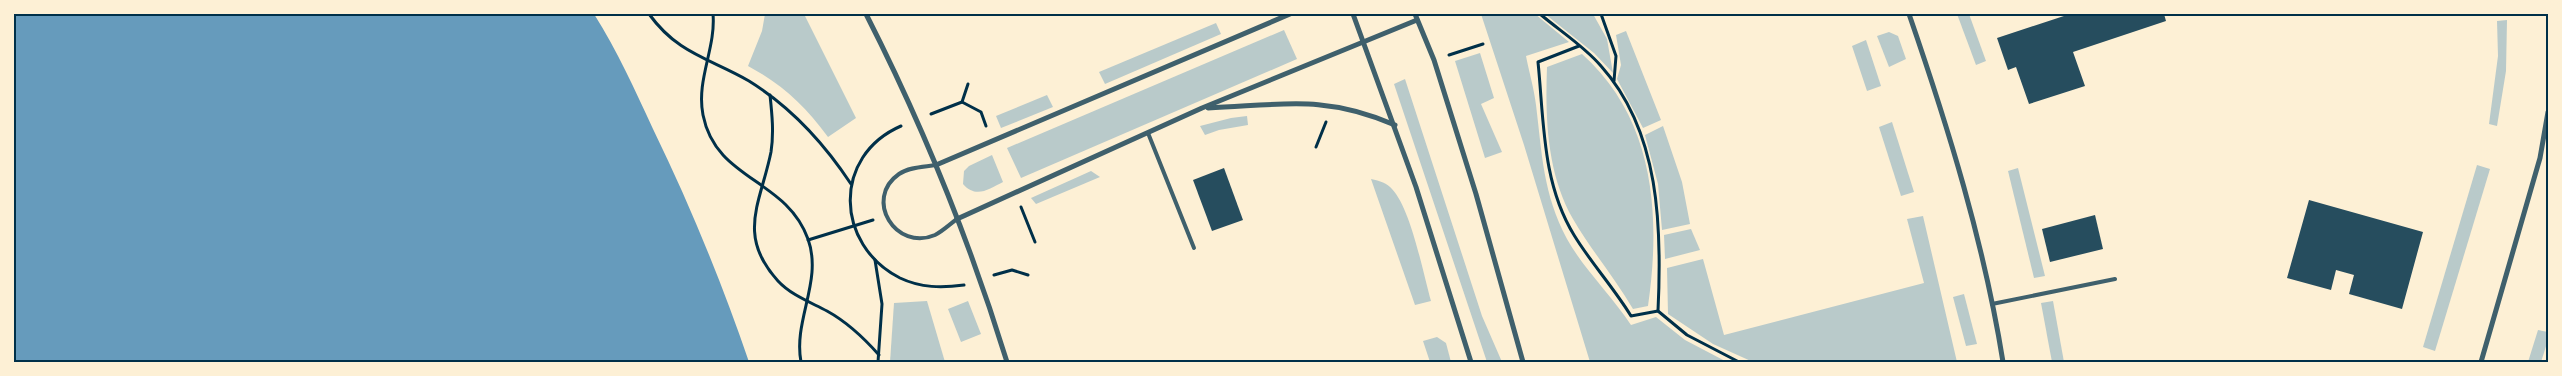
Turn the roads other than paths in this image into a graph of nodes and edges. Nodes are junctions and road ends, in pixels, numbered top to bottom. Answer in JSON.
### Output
{"nodes":[{"id":1,"x":866,"y":14,"type":"edge"},
{"id":2,"x":1274,"y":14,"type":"edge"},
{"id":3,"x":1290,"y":14,"type":"edge"},
{"id":4,"x":1353,"y":14,"type":"edge"},
{"id":5,"x":1415,"y":14,"type":"edge"},
{"id":6,"x":1908,"y":14,"type":"edge"},
{"id":7,"x":1417,"y":20,"type":"junction"},
{"id":8,"x":1272,"y":21,"type":"junction"},
{"id":9,"x":1364,"y":41,"type":"junction"},
{"id":10,"x":1202,"y":108,"type":"junction"},
{"id":11,"x":2548,"y":112,"type":"edge"},
{"id":12,"x":1395,"y":125,"type":"junction"},
{"id":13,"x":1148,"y":133,"type":"junction"},
{"id":14,"x":936,"y":164,"type":"junction"},
{"id":15,"x":957,"y":219,"type":"junction"},
{"id":16,"x":1194,"y":248,"type":"dead end"},
{"id":17,"x":2115,"y":279,"type":"dead end"},
{"id":18,"x":1992,"y":304,"type":"junction"},
{"id":19,"x":1007,"y":362,"type":"edge"},
{"id":20,"x":1471,"y":362,"type":"edge"},
{"id":21,"x":1523,"y":362,"type":"edge"},
{"id":22,"x":2003,"y":362,"type":"edge"},
{"id":23,"x":2481,"y":362,"type":"edge"}],
"edges":[{"from":1,"to":14,"type":"street"},
{"from":2,"to":8,"type":"street"},
{"from":3,"to":8,"type":"street"},
{"from":4,"to":9,"type":"street"},
{"from":5,"to":7,"type":"street"},
{"from":6,"to":18,"type":"street"},
{"from":7,"to":9,"type":"street"},
{"from":7,"to":21,"type":"street"},
{"from":8,"to":14,"type":"street"},
{"from":9,"to":10,"type":"street"},
{"from":9,"to":12,"type":"street"},
{"from":10,"to":12,"type":"street"},
{"from":10,"to":13,"type":"street"},
{"from":11,"to":23,"type":"street"},
{"from":12,"to":20,"type":"street"},
{"from":13,"to":15,"type":"street"},
{"from":13,"to":16,"type":"lane"},
{"from":14,"to":15,"type":"street"},
{"from":14,"to":15,"type":"lane"},
{"from":15,"to":19,"type":"street"},
{"from":17,"to":18,"type":"lane"},
{"from":18,"to":22,"type":"street"}]}
